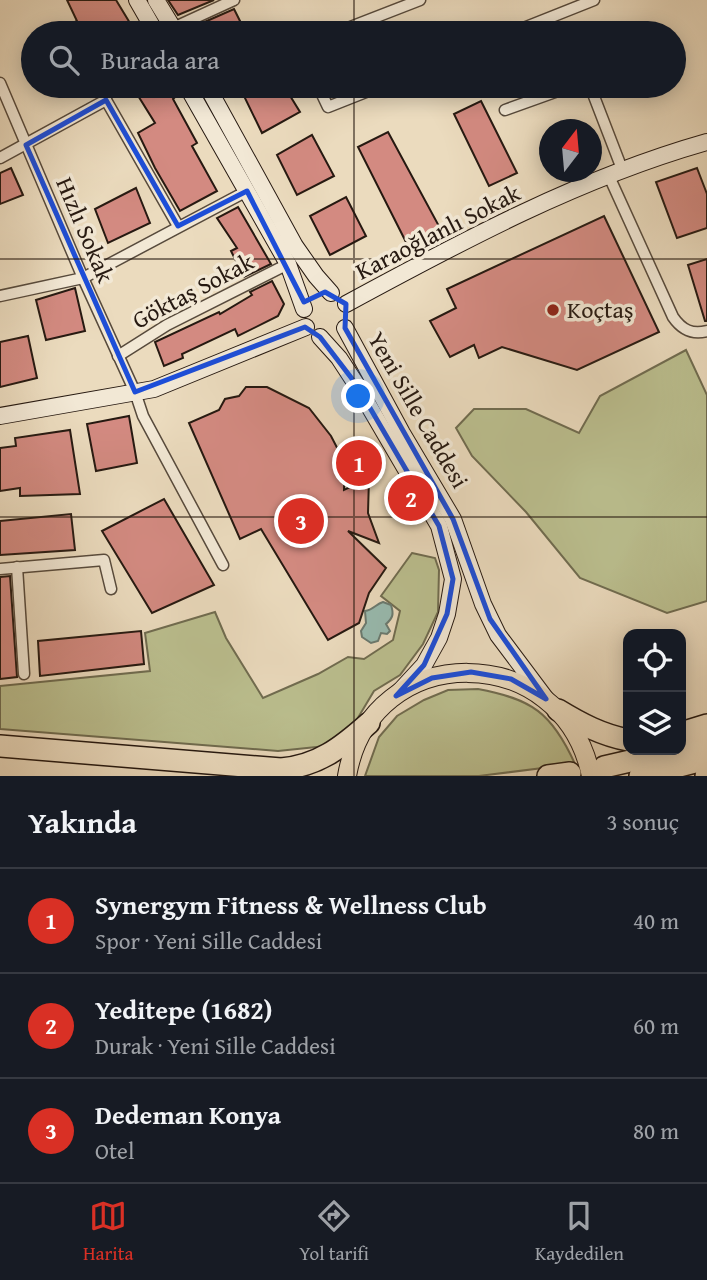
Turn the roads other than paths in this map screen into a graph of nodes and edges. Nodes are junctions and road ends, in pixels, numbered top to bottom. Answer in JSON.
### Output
{"nodes":[{"id":1,"x":137,"y":0,"type":"edge"},
{"id":2,"x":156,"y":0,"type":"edge"},
{"id":3,"x":234,"y":0,"type":"edge"},
{"id":4,"x":420,"y":0,"type":"edge"},
{"id":5,"x":594,"y":0,"type":"edge"},
{"id":6,"x":149,"y":21,"type":"edge"},
{"id":7,"x":168,"y":21,"type":"edge"},
{"id":8,"x":193,"y":21,"type":"edge"},
{"id":9,"x":366,"y":21,"type":"edge"},
{"id":10,"x":541,"y":21,"type":"edge"},
{"id":11,"x":0,"y":83,"type":"edge"},
{"id":12,"x":194,"y":98,"type":"edge"},
{"id":13,"x":214,"y":98,"type":"edge"},
{"id":14,"x":324,"y":98,"type":"edge"},
{"id":15,"x":351,"y":98,"type":"edge"},
{"id":16,"x":538,"y":98,"type":"edge"},
{"id":17,"x":593,"y":98,"type":"edge"},
{"id":18,"x":106,"y":100,"type":"joint"},
{"id":19,"x":4,"y":102,"type":"edge"},
{"id":20,"x":505,"y":110,"type":"dead end"},
{"id":21,"x":707,"y":142,"type":"edge"},
{"id":22,"x":26,"y":145,"type":"junction"},
{"id":23,"x":0,"y":158,"type":"edge"},
{"id":24,"x":615,"y":172,"type":"junction"},
{"id":25,"x":247,"y":191,"type":"junction"},
{"id":26,"x":178,"y":226,"type":"junction"},
{"id":27,"x":288,"y":264,"type":"junction"},
{"id":28,"x":83,"y":278,"type":"junction"},
{"id":29,"x":331,"y":293,"type":"junction"},
{"id":30,"x":0,"y":296,"type":"edge"},
{"id":31,"x":346,"y":304,"type":"junction"},
{"id":32,"x":304,"y":309,"type":"junction"},
{"id":33,"x":306,"y":327,"type":"junction"},
{"id":34,"x":345,"y":328,"type":"junction"},
{"id":35,"x":707,"y":331,"type":"edge"},
{"id":36,"x":320,"y":337,"type":"junction"},
{"id":37,"x":118,"y":356,"type":"junction"},
{"id":38,"x":135,"y":392,"type":"junction"},
{"id":39,"x":0,"y":416,"type":"edge"},
{"id":40,"x":223,"y":565,"type":"dead end"},
{"id":41,"x":17,"y":567,"type":"junction"},
{"id":42,"x":0,"y":569,"type":"edge"},
{"id":43,"x":111,"y":589,"type":"dead end"},
{"id":44,"x":24,"y":674,"type":"dead end"},
{"id":45,"x":396,"y":696,"type":"junction"},
{"id":46,"x":552,"y":705,"type":"junction"},
{"id":47,"x":369,"y":723,"type":"junction"},
{"id":48,"x":707,"y":725,"type":"edge"},
{"id":49,"x":686,"y":731,"type":"edge"},
{"id":50,"x":623,"y":739,"type":"edge"},
{"id":51,"x":707,"y":741,"type":"edge"},
{"id":52,"x":0,"y":746,"type":"edge"},
{"id":53,"x":686,"y":747,"type":"edge"},
{"id":54,"x":655,"y":755,"type":"edge"},
{"id":55,"x":0,"y":760,"type":"edge"},
{"id":56,"x":707,"y":760,"type":"edge"},
{"id":57,"x":588,"y":772,"type":"edge"},
{"id":58,"x":195,"y":776,"type":"edge"},
{"id":59,"x":347,"y":776,"type":"edge"},
{"id":60,"x":548,"y":776,"type":"edge"},
{"id":61,"x":640,"y":776,"type":"edge"}],
"edges":[{"from":1,"to":6,"type":"main road"},
{"from":2,"to":7,"type":"main road"},
{"from":3,"to":8,"type":"street"},
{"from":4,"to":9,"type":"street"},
{"from":5,"to":10,"type":"street"},
{"from":11,"to":19,"type":"street","name":"Hızlı Sokak"},
{"from":12,"to":25,"type":"main road"},
{"from":13,"to":29,"type":"main road"},
{"from":14,"to":15,"type":"street"},
{"from":16,"to":20,"type":"street"},
{"from":17,"to":24,"type":"street"},
{"from":18,"to":22,"type":"street"},
{"from":18,"to":26,"type":"street"},
{"from":19,"to":22,"type":"street","name":"Hızlı Sokak"},
{"from":21,"to":24,"type":"main road","name":"Karaoğlanlı Sokak"},
{"from":22,"to":23,"type":"street"},
{"from":22,"to":28,"type":"street","name":"Hızlı Sokak"},
{"from":24,"to":31,"type":"main road","name":"Karaoğlanlı Sokak"},
{"from":24,"to":35,"type":"street"},
{"from":25,"to":26,"type":"street"},
{"from":25,"to":27,"type":"main road"},
{"from":26,"to":28,"type":"street"},
{"from":27,"to":32,"type":"main road"},
{"from":27,"to":37,"type":"street","name":"Göktaş Sokak"},
{"from":28,"to":30,"type":"street"},
{"from":28,"to":37,"type":"street","name":"Hızlı Sokak"},
{"from":29,"to":31,"type":"main road"},
{"from":29,"to":32,"type":"main road"},
{"from":31,"to":34,"type":"main road"},
{"from":32,"to":33,"type":"main road"},
{"from":33,"to":36,"type":"main road"},
{"from":33,"to":38,"type":"main road"},
{"from":34,"to":36,"type":"main road"},
{"from":34,"to":46,"type":"main road","name":"Yeni Sille Caddesi"},
{"from":36,"to":45,"type":"main road","name":"Yeni Sille Caddesi"},
{"from":37,"to":38,"type":"street","name":"Hızlı Sokak"},
{"from":38,"to":39,"type":"main road"},
{"from":38,"to":40,"type":"street","name":"Hızlı Sokak"},
{"from":41,"to":42,"type":"street"},
{"from":41,"to":43,"type":"street"},
{"from":41,"to":44,"type":"street"},
{"from":45,"to":46,"type":"main road"},
{"from":45,"to":47,"type":"main road"},
{"from":46,"to":50,"type":"highway"},
{"from":46,"to":57,"type":"main road"},
{"from":47,"to":52,"type":"highway"},
{"from":47,"to":59,"type":"main road"},
{"from":48,"to":49,"type":"highway"},
{"from":51,"to":53,"type":"highway"},
{"from":54,"to":57,"type":"highway"},
{"from":55,"to":58,"type":"highway"},
{"from":56,"to":61,"type":"highway"},
{"from":57,"to":60,"type":"highway"}]}
